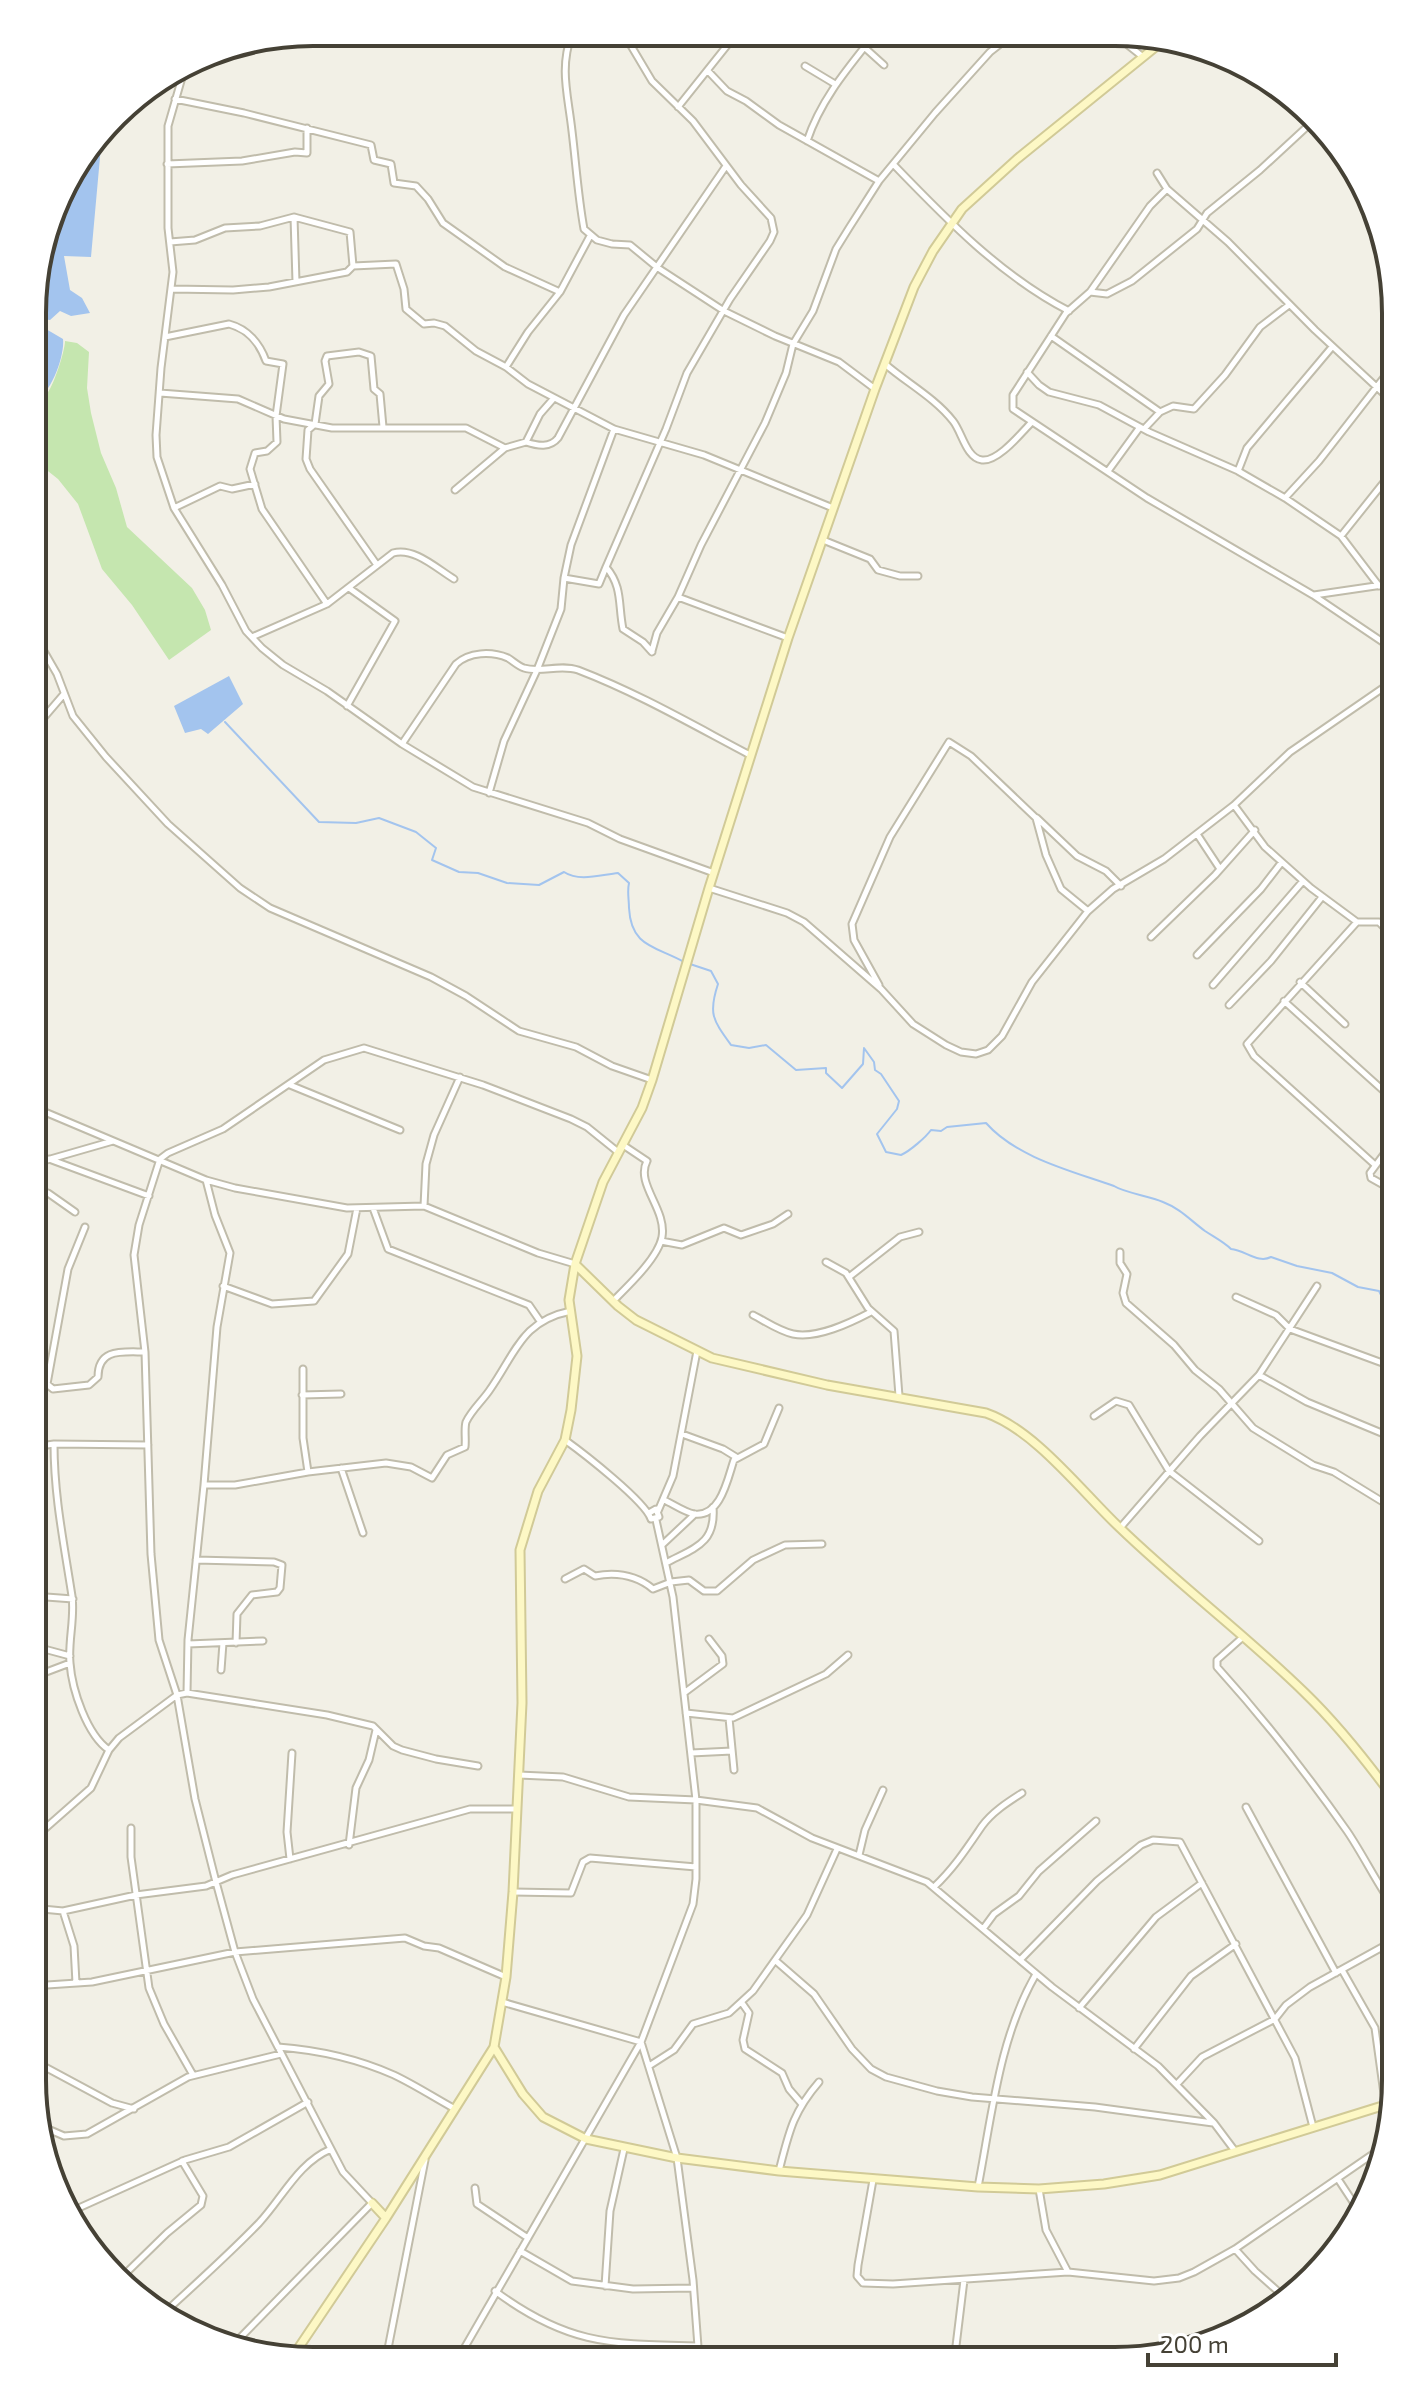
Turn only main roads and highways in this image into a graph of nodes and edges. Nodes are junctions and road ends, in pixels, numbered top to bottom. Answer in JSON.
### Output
{"nodes":[{"id":1,"x":1153,"y":49,"type":"edge"},
{"id":2,"x":575,"y":1264,"type":"junction"},
{"id":3,"x":1381,"y":1783,"type":"edge"},
{"id":4,"x":494,"y":2047,"type":"junction"},
{"id":5,"x":1380,"y":2106,"type":"edge"},
{"id":6,"x":372,"y":2203,"type":"road end"},
{"id":7,"x":386,"y":2218,"type":"junction"},
{"id":8,"x":300,"y":2346,"type":"edge"}],
"edges":[{"from":1,"to":2,"type":"main road"},
{"from":2,"to":3,"type":"main road"},
{"from":2,"to":4,"type":"main road"},
{"from":4,"to":5,"type":"main road"},
{"from":4,"to":7,"type":"main road"},
{"from":6,"to":7,"type":"main road"},
{"from":7,"to":8,"type":"main road"}]}
